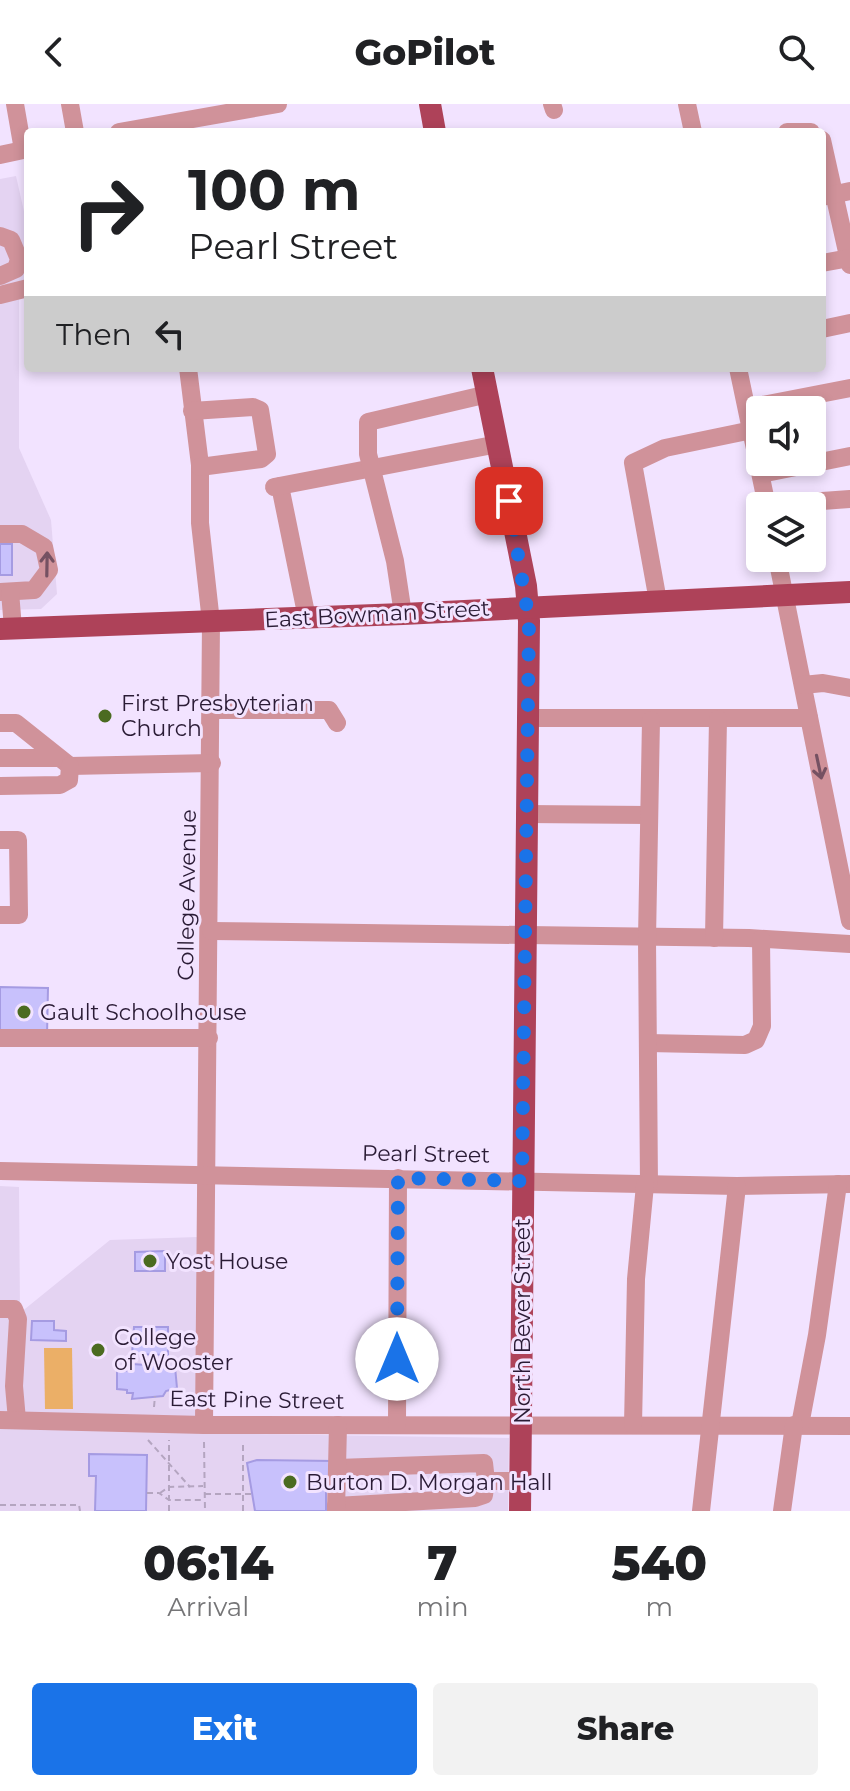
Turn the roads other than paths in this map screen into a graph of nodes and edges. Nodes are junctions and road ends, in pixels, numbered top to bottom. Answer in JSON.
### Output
{"nodes":[{"id":1,"x":15,"y":104,"type":"edge"},
{"id":2,"x":70,"y":104,"type":"edge"},
{"id":3,"x":278,"y":104,"type":"edge"},
{"id":4,"x":430,"y":104,"type":"edge"},
{"id":5,"x":687,"y":104,"type":"edge"},
{"id":6,"x":174,"y":119,"type":"edge"},
{"id":7,"x":74,"y":128,"type":"edge"},
{"id":8,"x":141,"y":128,"type":"edge"},
{"id":9,"x":434,"y":128,"type":"edge"},
{"id":10,"x":692,"y":128,"type":"edge"},
{"id":11,"x":24,"y":144,"type":"edge"},
{"id":12,"x":24,"y":149,"type":"edge"},
{"id":13,"x":0,"y":155,"type":"edge"},
{"id":14,"x":826,"y":155,"type":"edge"},
{"id":15,"x":836,"y":194,"type":"edge"},
{"id":16,"x":0,"y":236,"type":"edge"},
{"id":17,"x":849,"y":262,"type":"edge"},
{"id":18,"x":826,"y":263,"type":"edge"},
{"id":19,"x":0,"y":276,"type":"edge"},
{"id":20,"x":24,"y":289,"type":"edge"},
{"id":21,"x":0,"y":295,"type":"edge"},
{"id":22,"x":850,"y":323,"type":"edge"},
{"id":23,"x":826,"y":328,"type":"edge"},
{"id":24,"x":188,"y":372,"type":"edge"},
{"id":25,"x":483,"y":372,"type":"edge"},
{"id":26,"x":739,"y":372,"type":"edge"},
{"id":27,"x":850,"y":388,"type":"edge"},
{"id":28,"x":488,"y":394,"type":"junction"},
{"id":29,"x":809,"y":396,"type":"edge"},
{"id":30,"x":746,"y":404,"type":"edge"},
{"id":31,"x":192,"y":411,"type":"junction"},
{"id":32,"x":746,"y":431,"type":"edge"},
{"id":33,"x":498,"y":444,"type":"junction"},
{"id":34,"x":850,"y":456,"type":"edge"},
{"id":35,"x":826,"y":461,"type":"edge"},
{"id":36,"x":372,"y":466,"type":"junction"},
{"id":37,"x":200,"y":467,"type":"junction"},
{"id":38,"x":850,"y":499,"type":"edge"},
{"id":39,"x":826,"y":501,"type":"edge"},
{"id":40,"x":0,"y":534,"type":"edge"},
{"id":41,"x":780,"y":572,"type":"edge"},
{"id":42,"x":5,"y":592,"type":"edge"},
{"id":43,"x":850,"y":592,"type":"edge"},
{"id":44,"x":658,"y":601,"type":"junction"},
{"id":45,"x":786,"y":602,"type":"junction"},
{"id":46,"x":528,"y":607,"type":"junction"},
{"id":47,"x":403,"y":614,"type":"junction"},
{"id":48,"x":307,"y":618,"type":"junction"},
{"id":49,"x":211,"y":622,"type":"junction"},
{"id":50,"x":7,"y":629,"type":"edge"},
{"id":51,"x":803,"y":685,"type":"junction"},
{"id":52,"x":850,"y":688,"type":"edge"},
{"id":53,"x":212,"y":710,"type":"junction"},
{"id":54,"x":526,"y":718,"type":"junction"},
{"id":55,"x":809,"y":718,"type":"junction"},
{"id":56,"x":718,"y":719,"type":"junction"},
{"id":57,"x":651,"y":720,"type":"junction"},
{"id":58,"x":0,"y":723,"type":"edge"},
{"id":59,"x":337,"y":723,"type":"dead end"},
{"id":60,"x":0,"y":758,"type":"edge"},
{"id":61,"x":64,"y":762,"type":"junction"},
{"id":62,"x":212,"y":763,"type":"junction"},
{"id":63,"x":0,"y":786,"type":"edge"},
{"id":64,"x":525,"y":814,"type":"junction"},
{"id":65,"x":649,"y":815,"type":"junction"},
{"id":66,"x":0,"y":840,"type":"edge"},
{"id":67,"x":843,"y":846,"type":"edge"},
{"id":68,"x":0,"y":915,"type":"edge"},
{"id":69,"x":850,"y":921,"type":"edge"},
{"id":70,"x":211,"y":931,"type":"junction"},
{"id":71,"x":526,"y":935,"type":"junction"},
{"id":72,"x":714,"y":938,"type":"junction"},
{"id":73,"x":647,"y":939,"type":"junction"},
{"id":74,"x":761,"y":939,"type":"junction"},
{"id":75,"x":850,"y":944,"type":"edge"},
{"id":76,"x":0,"y":1038,"type":"edge"},
{"id":77,"x":209,"y":1038,"type":"junction"},
{"id":78,"x":648,"y":1043,"type":"junction"},
{"id":79,"x":0,"y":1171,"type":"edge"},
{"id":80,"x":207,"y":1174,"type":"junction"},
{"id":81,"x":398,"y":1178,"type":"junction"},
{"id":82,"x":522,"y":1181,"type":"junction"},
{"id":83,"x":844,"y":1184,"type":"edge"},
{"id":84,"x":647,"y":1185,"type":"junction"},
{"id":85,"x":737,"y":1186,"type":"junction"},
{"id":86,"x":0,"y":1309,"type":"edge"},
{"id":87,"x":7,"y":1386,"type":"edge"},
{"id":88,"x":8,"y":1420,"type":"edge"},
{"id":89,"x":204,"y":1425,"type":"junction"},
{"id":90,"x":338,"y":1425,"type":"junction"},
{"id":91,"x":397,"y":1425,"type":"junction"},
{"id":92,"x":633,"y":1425,"type":"junction"},
{"id":93,"x":713,"y":1425,"type":"junction"},
{"id":94,"x":797,"y":1425,"type":"junction"},
{"id":95,"x":521,"y":1426,"type":"junction"},
{"id":96,"x":850,"y":1426,"type":"edge"},
{"id":97,"x":337,"y":1468,"type":"junction"},
{"id":98,"x":486,"y":1481,"type":"junction"},
{"id":99,"x":521,"y":1481,"type":"junction"},
{"id":100,"x":336,"y":1509,"type":"edge"},
{"id":101,"x":520,"y":1511,"type":"edge"},
{"id":102,"x":701,"y":1511,"type":"edge"},
{"id":103,"x":782,"y":1511,"type":"edge"}],
"edges":[{"from":1,"to":11,"type":"street"},
{"from":2,"to":7,"type":"street"},
{"from":3,"to":6,"type":"street"},
{"from":4,"to":9,"type":"main road"},
{"from":5,"to":10,"type":"street"},
{"from":6,"to":8,"type":"street"},
{"from":12,"to":13,"type":"street"},
{"from":14,"to":15,"type":"street"},
{"from":15,"to":17,"type":"street"},
{"from":16,"to":19,"type":"street"},
{"from":17,"to":18,"type":"street"},
{"from":20,"to":21,"type":"street"},
{"from":22,"to":23,"type":"street"},
{"from":24,"to":31,"type":"street","name":"College Avenue"},
{"from":25,"to":28,"type":"main road","name":"North Bever Street"},
{"from":26,"to":30,"type":"street"},
{"from":27,"to":29,"type":"street"},
{"from":28,"to":33,"type":"main road","name":"North Bever Street"},
{"from":28,"to":36,"type":"street"},
{"from":31,"to":37,"type":"street","name":"College Avenue"},
{"from":31,"to":37,"type":"street"},
{"from":32,"to":44,"type":"street"},
{"from":33,"to":36,"type":"street"},
{"from":33,"to":46,"type":"main road","name":"North Bever Street"},
{"from":34,"to":35,"type":"street"},
{"from":36,"to":47,"type":"street"},
{"from":36,"to":48,"type":"street"},
{"from":37,"to":49,"type":"street","name":"College Avenue"},
{"from":38,"to":39,"type":"street"},
{"from":42,"to":40,"type":"street","one_way":true},
{"from":41,"to":45,"type":"street"},
{"from":42,"to":50,"type":"street"},
{"from":43,"to":45,"type":"main road","name":"East Bowman Street"},
{"from":44,"to":45,"type":"main road","name":"East Bowman Street"},
{"from":44,"to":46,"type":"main road","name":"East Bowman Street"},
{"from":45,"to":51,"type":"street"},
{"from":46,"to":47,"type":"main road","name":"East Bowman Street"},
{"from":46,"to":54,"type":"main road","name":"North Bever Street"},
{"from":47,"to":48,"type":"main road","name":"East Bowman Street"},
{"from":48,"to":49,"type":"main road","name":"East Bowman Street"},
{"from":49,"to":50,"type":"main road","name":"East Bowman Street"},
{"from":49,"to":53,"type":"street","name":"College Avenue"},
{"from":51,"to":52,"type":"street"},
{"from":51,"to":55,"type":"street"},
{"from":53,"to":59,"type":"street"},
{"from":53,"to":62,"type":"street","name":"College Avenue"},
{"from":54,"to":57,"type":"street"},
{"from":54,"to":64,"type":"main road","name":"North Bever Street"},
{"from":55,"to":56,"type":"street"},
{"from":55,"to":67,"type":"street","one_way":true},
{"from":56,"to":57,"type":"street"},
{"from":56,"to":72,"type":"street"},
{"from":57,"to":65,"type":"street"},
{"from":58,"to":61,"type":"street"},
{"from":60,"to":61,"type":"street"},
{"from":61,"to":62,"type":"street"},
{"from":61,"to":63,"type":"street"},
{"from":62,"to":70,"type":"street","name":"College Avenue"},
{"from":64,"to":65,"type":"street"},
{"from":64,"to":71,"type":"main road","name":"North Bever Street"},
{"from":65,"to":73,"type":"street"},
{"from":66,"to":68,"type":"street"},
{"from":67,"to":69,"type":"street"},
{"from":70,"to":71,"type":"street"},
{"from":70,"to":77,"type":"street","name":"College Avenue"},
{"from":71,"to":73,"type":"street"},
{"from":71,"to":82,"type":"main road","name":"North Bever Street"},
{"from":72,"to":73,"type":"street"},
{"from":72,"to":74,"type":"street"},
{"from":73,"to":78,"type":"street"},
{"from":74,"to":75,"type":"street"},
{"from":74,"to":78,"type":"street"},
{"from":76,"to":77,"type":"street"},
{"from":77,"to":80,"type":"street","name":"College Avenue"},
{"from":78,"to":84,"type":"street"},
{"from":79,"to":80,"type":"street","name":"Pearl Street"},
{"from":80,"to":81,"type":"street","name":"Pearl Street"},
{"from":80,"to":89,"type":"street","name":"College Avenue"},
{"from":81,"to":82,"type":"street","name":"Pearl Street"},
{"from":81,"to":91,"type":"street"},
{"from":82,"to":84,"type":"street","name":"Pearl Street"},
{"from":82,"to":95,"type":"main road","name":"North Bever Street"},
{"from":83,"to":85,"type":"street","name":"Pearl Street"},
{"from":83,"to":94,"type":"street"},
{"from":84,"to":85,"type":"street","name":"Pearl Street"},
{"from":84,"to":92,"type":"street"},
{"from":85,"to":93,"type":"street"},
{"from":86,"to":87,"type":"street"},
{"from":87,"to":88,"type":"street"},
{"from":88,"to":89,"type":"street","name":"East Pine Street"},
{"from":89,"to":90,"type":"street","name":"East Pine Street"},
{"from":90,"to":91,"type":"street","name":"East Pine Street"},
{"from":90,"to":97,"type":"street"},
{"from":91,"to":95,"type":"street","name":"East Pine Street"},
{"from":92,"to":93,"type":"street","name":"East Pine Street"},
{"from":92,"to":95,"type":"street","name":"East Pine Street"},
{"from":93,"to":94,"type":"street","name":"East Pine Street"},
{"from":93,"to":102,"type":"street"},
{"from":94,"to":96,"type":"street","name":"East Pine Street"},
{"from":94,"to":103,"type":"street"},
{"from":95,"to":99,"type":"main road","name":"North Bever Street"},
{"from":97,"to":98,"type":"street"},
{"from":97,"to":100,"type":"street"},
{"from":98,"to":99,"type":"street"},
{"from":98,"to":100,"type":"street"},
{"from":99,"to":101,"type":"main road","name":"North Bever Street"}]}
